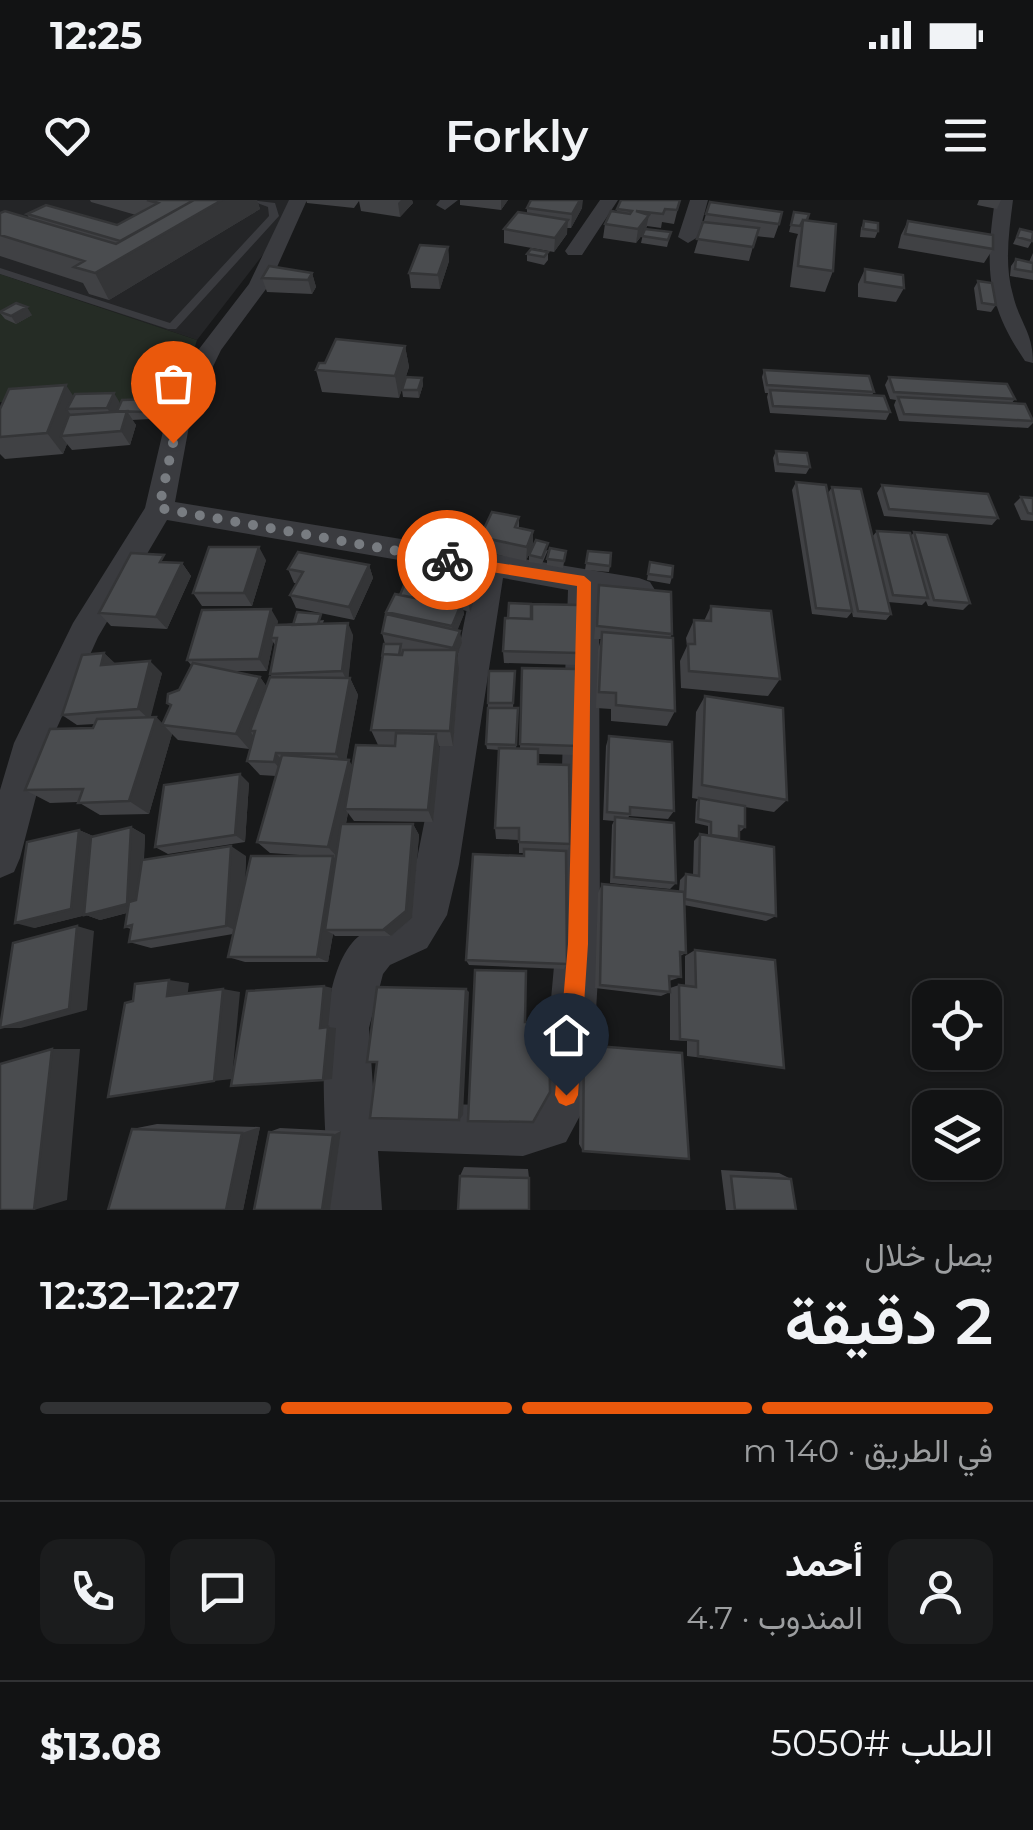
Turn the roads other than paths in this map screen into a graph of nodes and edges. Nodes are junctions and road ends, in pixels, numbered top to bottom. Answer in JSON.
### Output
{"nodes":[{"id":1,"x":253,"y":200,"type":"edge"},
{"id":2,"x":298,"y":200,"type":"edge"},
{"id":3,"x":609,"y":200,"type":"edge"},
{"id":4,"x":699,"y":200,"type":"edge"},
{"id":5,"x":1004,"y":200,"type":"edge"},
{"id":6,"x":688,"y":237,"type":"dead end"},
{"id":7,"x":575,"y":251,"type":"dead end"},
{"id":8,"x":0,"y":271,"type":"edge"},
{"id":9,"x":1033,"y":356,"type":"edge"},
{"id":10,"x":159,"y":508,"type":"junction"},
{"id":11,"x":490,"y":568,"type":"junction"},
{"id":12,"x":584,"y":582,"type":"junction"},
{"id":13,"x":639,"y":590,"type":"edge"},
{"id":14,"x":0,"y":858,"type":"edge"},
{"id":15,"x":351,"y":1126,"type":"junction"},
{"id":16,"x":356,"y":1210,"type":"edge"}],
"edges":[{"from":1,"to":8,"type":"lane"},
{"from":2,"to":10,"type":"street"},
{"from":3,"to":7,"type":"street"},
{"from":4,"to":6,"type":"street"},
{"from":5,"to":9,"type":"street"},
{"from":10,"to":11,"type":"street"},
{"from":10,"to":14,"type":"street"},
{"from":11,"to":12,"type":"street"},
{"from":11,"to":15,"type":"street"},
{"from":12,"to":13,"type":"street"},
{"from":12,"to":15,"type":"street"},
{"from":15,"to":16,"type":"street"}]}
